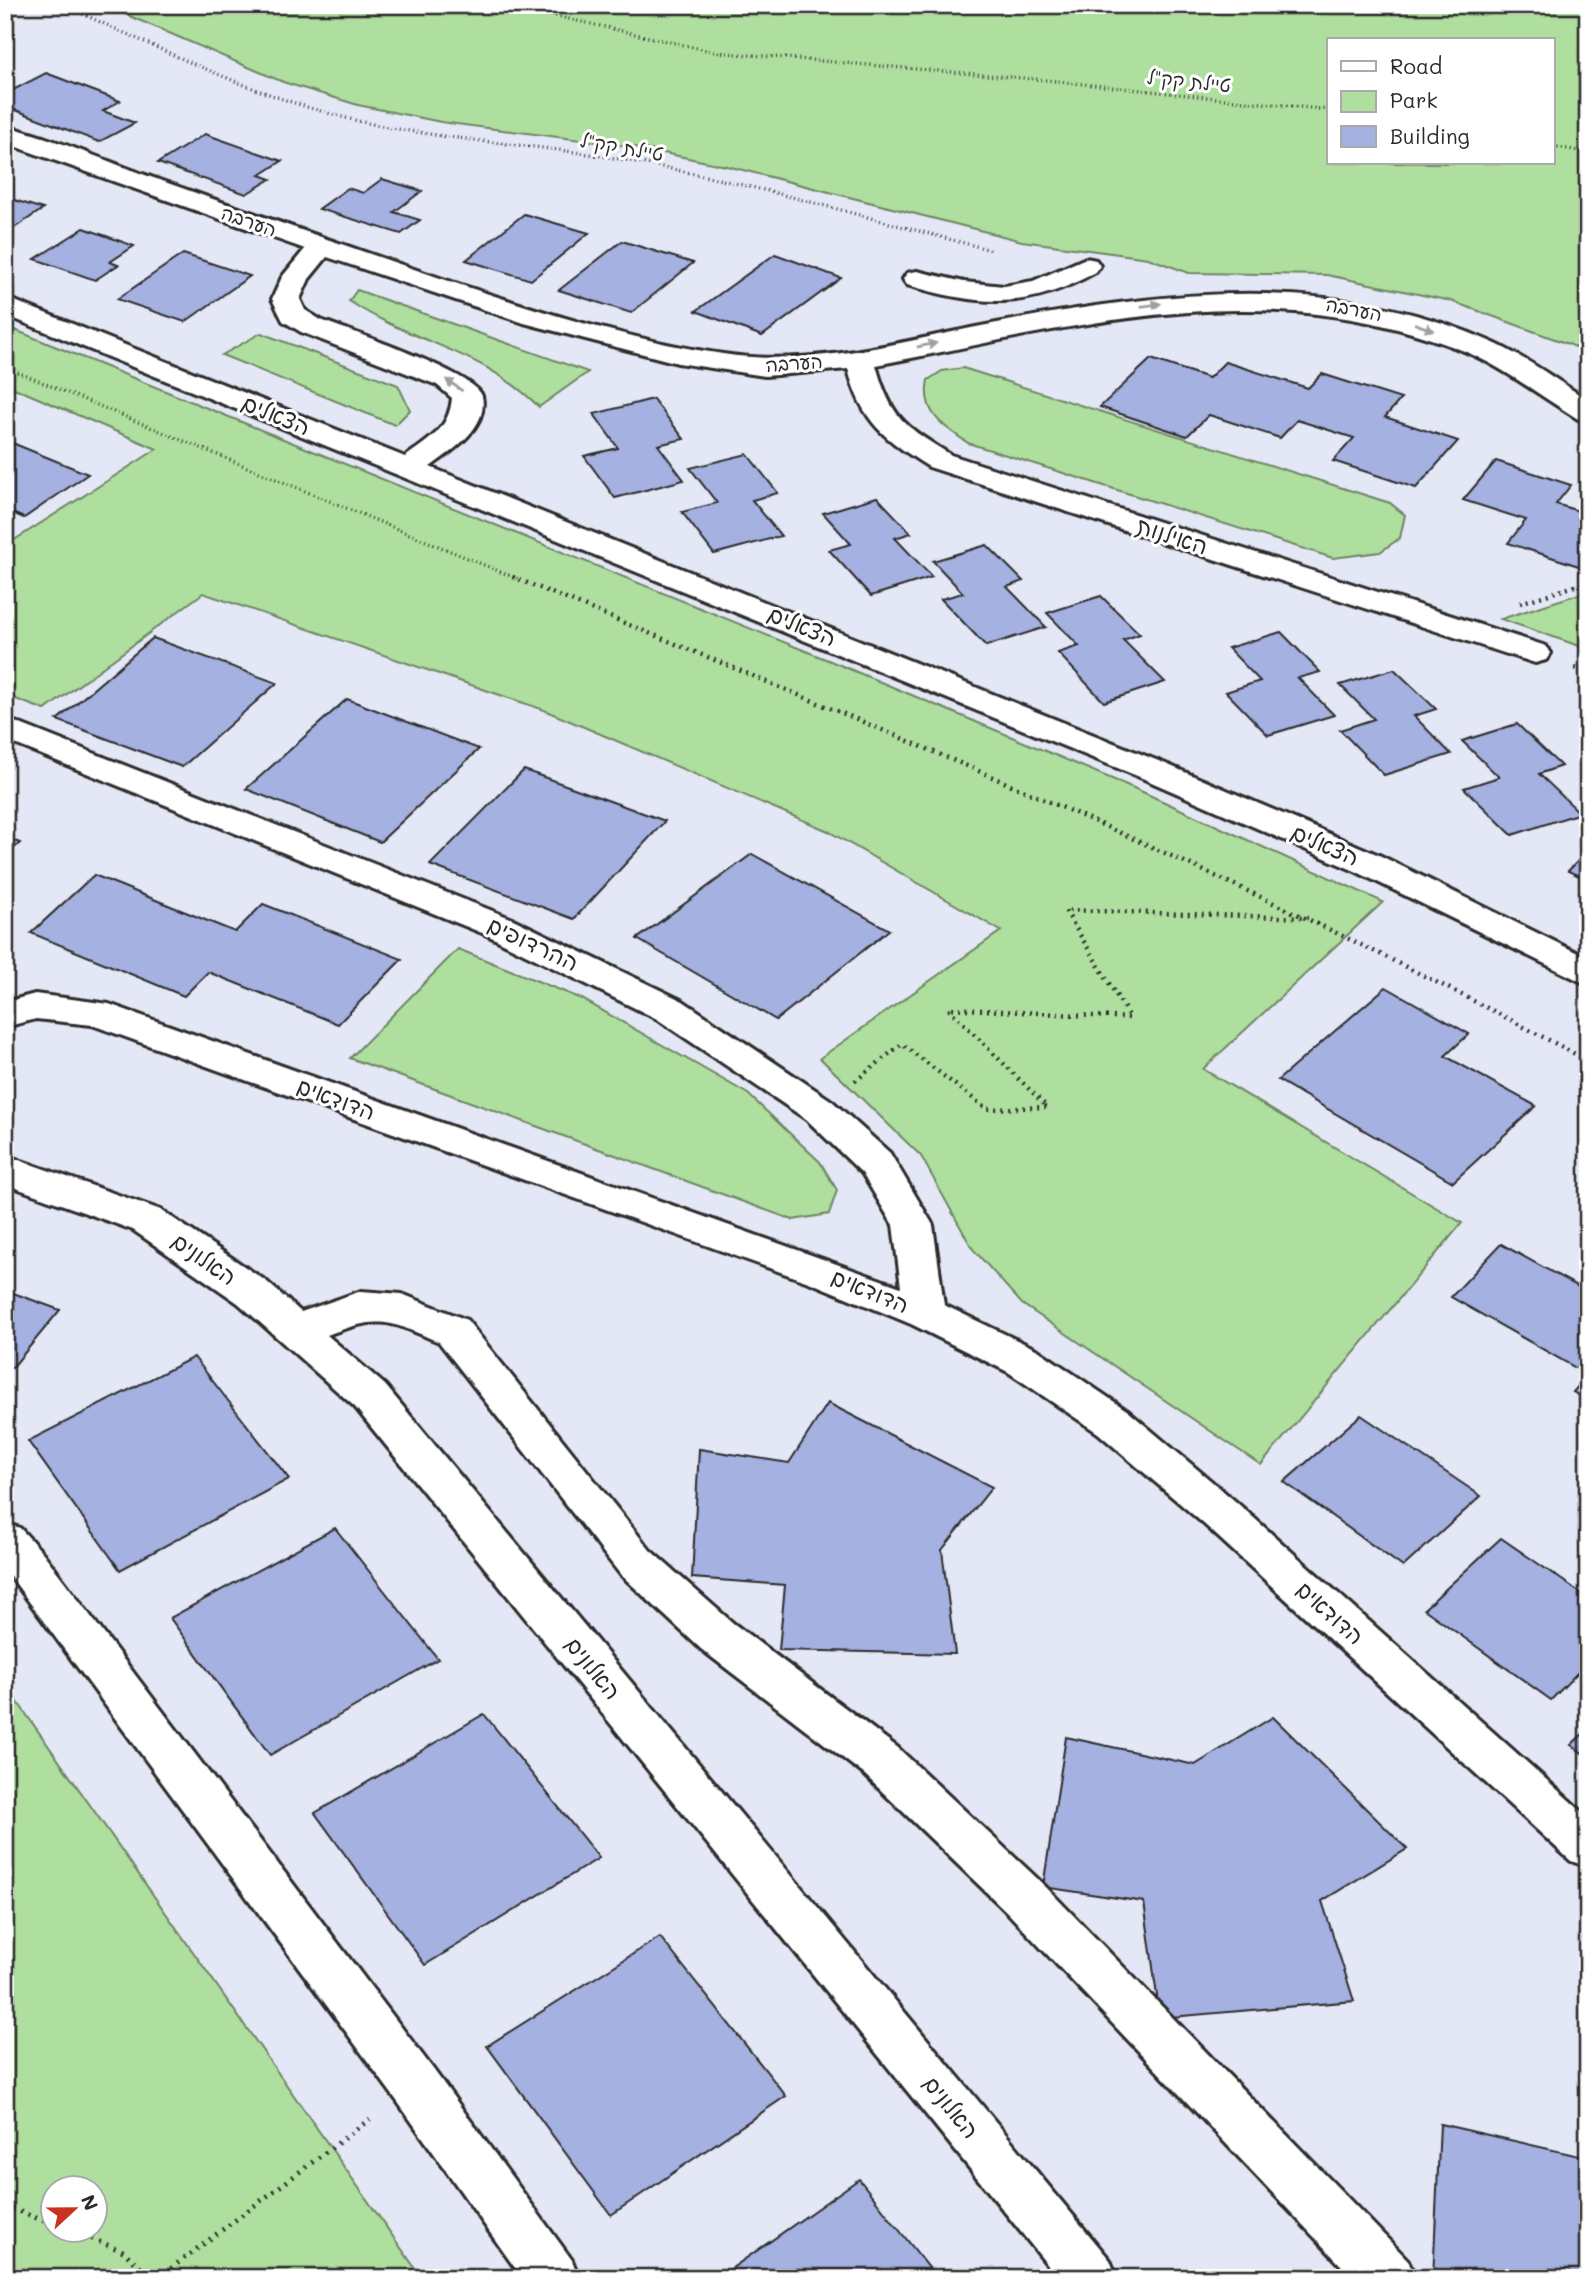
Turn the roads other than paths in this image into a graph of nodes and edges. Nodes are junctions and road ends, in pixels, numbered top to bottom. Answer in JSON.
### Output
{"nodes":[{"id":1,"x":5,"y":134,"type":"edge"},
{"id":2,"x":323,"y":247,"type":"junction"},
{"id":3,"x":1086,"y":266,"type":"dead end"},
{"id":4,"x":917,"y":279,"type":"dead end"},
{"id":5,"x":5,"y":305,"type":"edge"},
{"id":6,"x":860,"y":359,"type":"junction"},
{"id":7,"x":1588,"y":414,"type":"edge"},
{"id":8,"x":408,"y":469,"type":"junction"},
{"id":9,"x":1535,"y":653,"type":"dead end"},
{"id":10,"x":5,"y":728,"type":"edge"},
{"id":11,"x":1588,"y":973,"type":"edge"},
{"id":12,"x":5,"y":1015,"type":"edge"},
{"id":13,"x":5,"y":1169,"type":"edge"},
{"id":14,"x":925,"y":1313,"type":"junction"},
{"id":15,"x":296,"y":1330,"type":"junction"},
{"id":16,"x":5,"y":1540,"type":"edge"},
{"id":17,"x":1588,"y":1847,"type":"edge"},
{"id":18,"x":552,"y":2278,"type":"edge"},
{"id":19,"x":1091,"y":2278,"type":"edge"},
{"id":20,"x":1390,"y":2278,"type":"edge"}],
"edges":[{"from":1,"to":2,"type":"street","name":"הערבה"},
{"from":2,"to":6,"type":"street","name":"הערבה"},
{"from":8,"to":2,"type":"street","one_way":true},
{"from":3,"to":4,"type":"street"},
{"from":5,"to":8,"type":"street","name":"הצאלים"},
{"from":6,"to":7,"type":"street","name":"הערבה","one_way":true},
{"from":6,"to":9,"type":"street","name":"האילנות"},
{"from":8,"to":11,"type":"street","name":"הצאלים"},
{"from":10,"to":14,"type":"street","name":"ההרדופים"},
{"from":12,"to":14,"type":"street","name":"הדודאים"},
{"from":13,"to":15,"type":"street","name":"האלונים"},
{"from":14,"to":17,"type":"street","name":"הדודאים"},
{"from":15,"to":19,"type":"street","name":"האלונים"},
{"from":15,"to":20,"type":"street"},
{"from":16,"to":18,"type":"street"}]}
